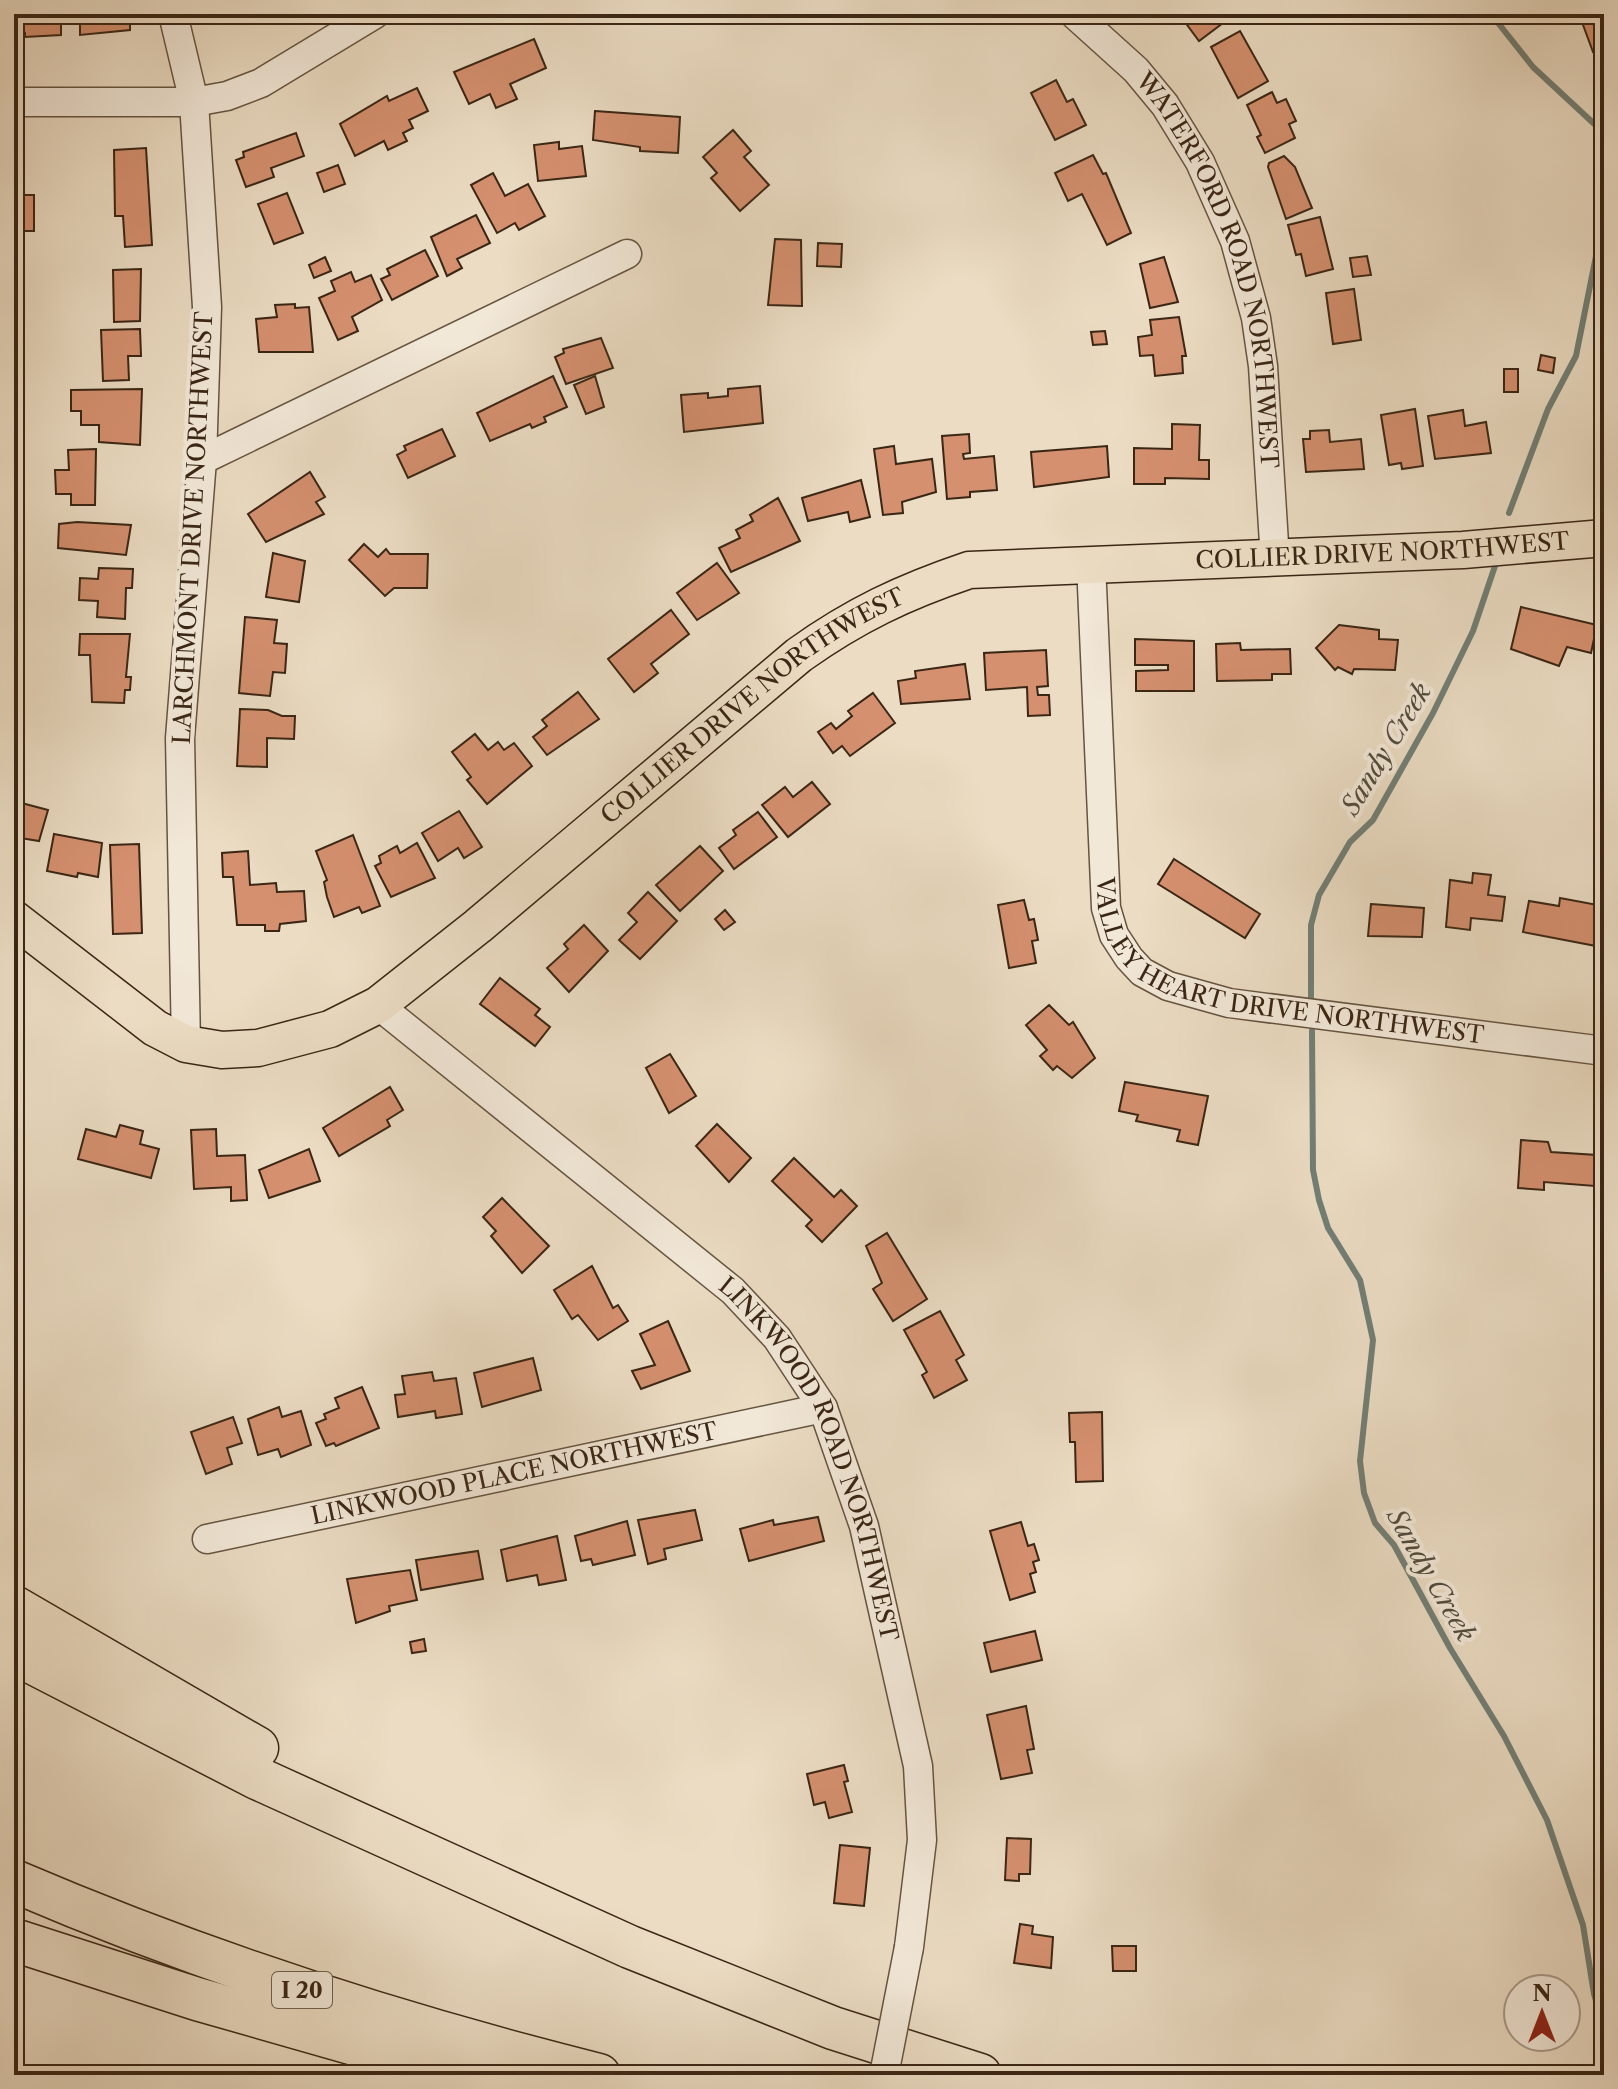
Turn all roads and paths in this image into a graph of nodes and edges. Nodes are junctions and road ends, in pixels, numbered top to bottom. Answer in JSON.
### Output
{"nodes":[{"id":1,"x":173,"y":14,"type":"edge"},
{"id":2,"x":375,"y":14,"type":"edge"},
{"id":3,"x":1074,"y":14,"type":"edge"},
{"id":4,"x":14,"y":102,"type":"edge"},
{"id":5,"x":194,"y":102,"type":"junction"},
{"id":6,"x":627,"y":254,"type":"dead end"},
{"id":7,"x":202,"y":460,"type":"junction"},
{"id":8,"x":1604,"y":538,"type":"edge"},
{"id":9,"x":1275,"y":560,"type":"junction"},
{"id":10,"x":1091,"y":563,"type":"junction"},
{"id":11,"x":14,"y":919,"type":"edge"},
{"id":12,"x":378,"y":1005,"type":"junction"},
{"id":13,"x":186,"y":1044,"type":"junction"},
{"id":14,"x":1604,"y":1051,"type":"edge"},
{"id":15,"x":823,"y":1408,"type":"junction"},
{"id":16,"x":207,"y":1539,"type":"dead end"},
{"id":17,"x":14,"y":1607,"type":"edge"},
{"id":18,"x":14,"y":1653,"type":"edge"},
{"id":19,"x":14,"y":1881,"type":"edge"},
{"id":20,"x":527,"y":1898,"type":"junction"},
{"id":21,"x":14,"y":1940,"type":"edge"},
{"id":22,"x":463,"y":2075,"type":"edge"},
{"id":23,"x":599,"y":2075,"type":"edge"},
{"id":24,"x":884,"y":2075,"type":"edge"},
{"id":25,"x":980,"y":2075,"type":"edge"}],
"edges":[{"from":1,"to":5,"type":"street","name":"LARCHMONT DRIVE NORTHWEST"},
{"from":2,"to":5,"type":"street"},
{"from":3,"to":9,"type":"street","name":"WATERFORD ROAD NORTHWEST"},
{"from":4,"to":5,"type":"street"},
{"from":5,"to":7,"type":"street","name":"LARCHMONT DRIVE NORTHWEST"},
{"from":6,"to":7,"type":"street"},
{"from":7,"to":13,"type":"street","name":"LARCHMONT DRIVE NORTHWEST"},
{"from":8,"to":9,"type":"main road","name":"COLLIER DRIVE NORTHWEST"},
{"from":9,"to":10,"type":"main road","name":"COLLIER DRIVE NORTHWEST"},
{"from":10,"to":12,"type":"main road","name":"COLLIER DRIVE NORTHWEST"},
{"from":10,"to":14,"type":"street","name":"VALLEY HEART DRIVE NORTHWEST"},
{"from":11,"to":13,"type":"main road","name":"COLLIER DRIVE NORTHWEST"},
{"from":12,"to":13,"type":"main road","name":"COLLIER DRIVE NORTHWEST"},
{"from":12,"to":15,"type":"street","name":"LINKWOOD ROAD NORTHWEST"},
{"from":15,"to":16,"type":"street","name":"LINKWOOD PLACE NORTHWEST"},
{"from":15,"to":24,"type":"street","name":"LINKWOOD ROAD NORTHWEST","bridge":true},
{"from":17,"to":20,"type":"highway"},
{"from":18,"to":20,"type":"highway"},
{"from":19,"to":23,"type":"highway","number":"I 20"},
{"from":20,"to":25,"type":"highway"},
{"from":21,"to":22,"type":"highway"}]}
